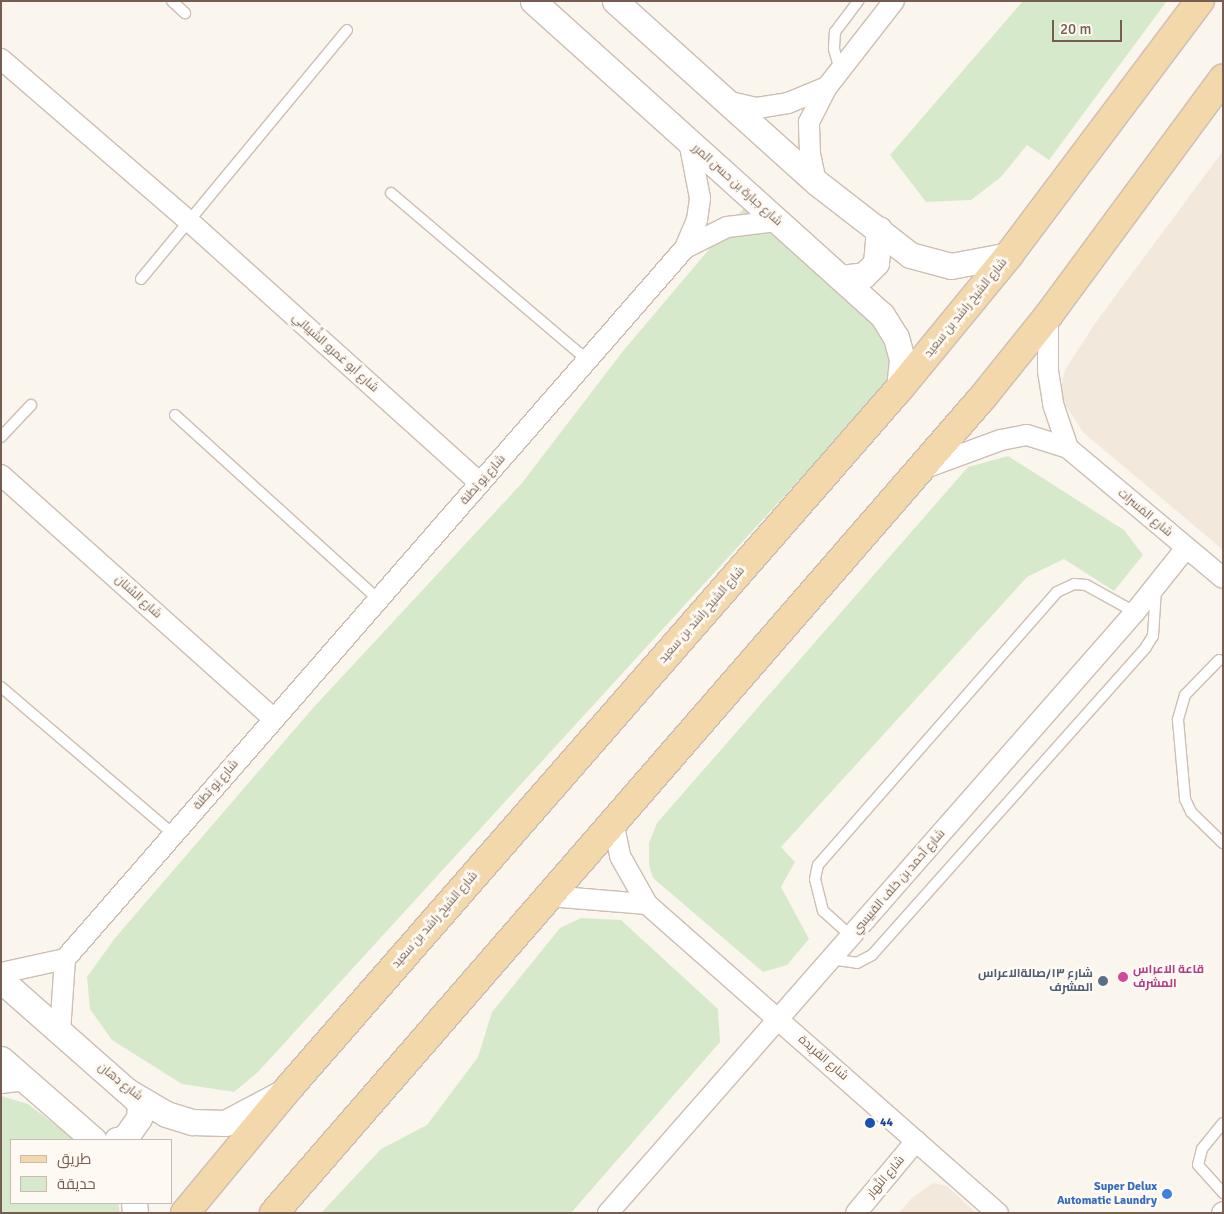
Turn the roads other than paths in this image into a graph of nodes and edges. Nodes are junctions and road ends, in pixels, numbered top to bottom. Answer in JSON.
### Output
{"nodes":[{"id":1,"x":172,"y":1,"type":"edge"},
{"id":2,"x":533,"y":1,"type":"edge"},
{"id":3,"x":615,"y":1,"type":"edge"},
{"id":4,"x":858,"y":1,"type":"edge"},
{"id":5,"x":894,"y":1,"type":"edge"},
{"id":6,"x":1200,"y":1,"type":"edge"},
{"id":7,"x":185,"y":13,"type":"dead end"},
{"id":8,"x":346,"y":30,"type":"dead end"},
{"id":9,"x":1,"y":59,"type":"edge"},
{"id":10,"x":840,"y":70,"type":"junction"},
{"id":11,"x":1223,"y":79,"type":"edge"},
{"id":12,"x":827,"y":86,"type":"junction"},
{"id":13,"x":726,"y":101,"type":"junction"},
{"id":14,"x":689,"y":141,"type":"junction"},
{"id":15,"x":816,"y":182,"type":"junction"},
{"id":16,"x":391,"y":193,"type":"dead end"},
{"id":17,"x":777,"y":221,"type":"junction"},
{"id":18,"x":190,"y":222,"type":"junction"},
{"id":19,"x":879,"y":229,"type":"junction"},
{"id":20,"x":685,"y":248,"type":"junction"},
{"id":21,"x":1009,"y":255,"type":"junction"},
{"id":22,"x":841,"y":278,"type":"junction"},
{"id":23,"x":141,"y":279,"type":"dead end"},
{"id":24,"x":1048,"y":316,"type":"junction"},
{"id":25,"x":587,"y":360,"type":"junction"},
{"id":26,"x":899,"y":389,"type":"junction"},
{"id":27,"x":31,"y":405,"type":"dead end"},
{"id":28,"x":175,"y":415,"type":"dead end"},
{"id":29,"x":1,"y":437,"type":"edge"},
{"id":30,"x":1068,"y":448,"type":"junction"},
{"id":31,"x":920,"y":470,"type":"junction"},
{"id":32,"x":1,"y":475,"type":"edge"},
{"id":33,"x":480,"y":483,"type":"junction"},
{"id":34,"x":1186,"y":548,"type":"junction"},
{"id":35,"x":1223,"y":578,"type":"edge"},
{"id":36,"x":1156,"y":587,"type":"junction"},
{"id":37,"x":378,"y":600,"type":"junction"},
{"id":38,"x":1135,"y":612,"type":"junction"},
{"id":39,"x":1222,"y":660,"type":"edge"},
{"id":40,"x":1,"y":687,"type":"edge"},
{"id":41,"x":274,"y":719,"type":"junction"},
{"id":42,"x":613,"y":822,"type":"junction"},
{"id":43,"x":173,"y":834,"type":"junction"},
{"id":44,"x":1223,"y":843,"type":"edge"},
{"id":45,"x":549,"y":896,"type":"junction"},
{"id":46,"x":647,"y":904,"type":"junction"},
{"id":47,"x":851,"y":936,"type":"junction"},
{"id":48,"x":65,"y":959,"type":"junction"},
{"id":49,"x":830,"y":959,"type":"junction"},
{"id":50,"x":1,"y":973,"type":"edge"},
{"id":51,"x":1,"y":980,"type":"edge"},
{"id":52,"x":780,"y":1020,"type":"junction"},
{"id":53,"x":60,"y":1032,"type":"junction"},
{"id":54,"x":1,"y":1059,"type":"edge"},
{"id":55,"x":13,"y":1082,"type":"edge"},
{"id":56,"x":287,"y":1090,"type":"junction"},
{"id":57,"x":127,"y":1091,"type":"junction"},
{"id":58,"x":1223,"y":1123,"type":"edge"},
{"id":59,"x":93,"y":1139,"type":"edge"},
{"id":60,"x":121,"y":1139,"type":"edge"},
{"id":61,"x":916,"y":1140,"type":"junction"},
{"id":62,"x":1223,"y":1194,"type":"edge"},
{"id":63,"x":185,"y":1213,"type":"edge"},
{"id":64,"x":274,"y":1213,"type":"edge"},
{"id":65,"x":608,"y":1213,"type":"edge"},
{"id":66,"x":856,"y":1213,"type":"edge"},
{"id":67,"x":998,"y":1213,"type":"edge"}],
"edges":[{"from":1,"to":7,"type":"lane"},
{"from":2,"to":14,"type":"street","name":"شارع جبارة بن حسن المرر"},
{"from":3,"to":13,"type":"street"},
{"from":4,"to":10,"type":"lane"},
{"from":5,"to":10,"type":"street"},
{"from":6,"to":21,"type":"main road","name":"شارع الشيخ راشد بن سعيد"},
{"from":8,"to":18,"type":"lane"},
{"from":9,"to":18,"type":"street","name":"شارع أبو عَمرو الشَّيبانِي"},
{"from":10,"to":12,"type":"street"},
{"from":11,"to":24,"type":"main road"},
{"from":12,"to":13,"type":"street"},
{"from":12,"to":15,"type":"street"},
{"from":13,"to":15,"type":"street"},
{"from":14,"to":17,"type":"street","name":"شارع جبارة بن حسن المرر"},
{"from":14,"to":20,"type":"street","name":"شارع يَو بُطنة"},
{"from":15,"to":19,"type":"street"},
{"from":16,"to":25,"type":"lane"},
{"from":17,"to":20,"type":"street","name":"شارع يَو بُطنة"},
{"from":17,"to":22,"type":"street","name":"شارع جبارة بن حسن المرر"},
{"from":18,"to":23,"type":"lane"},
{"from":18,"to":33,"type":"street","name":"شارع أبو عَمرو الشَّيبانِي"},
{"from":19,"to":21,"type":"street"},
{"from":19,"to":22,"type":"street"},
{"from":20,"to":25,"type":"street","name":"شارع يَو بُطنة"},
{"from":21,"to":26,"type":"main road","name":"شارع الشيخ راشد بن سعيد"},
{"from":22,"to":26,"type":"street","name":"شارع جبارة بن حسن المرر"},
{"from":24,"to":30,"type":"street"},
{"from":24,"to":31,"type":"main road"},
{"from":25,"to":33,"type":"street","name":"شارع يَو بُطنة"},
{"from":26,"to":56,"type":"main road","name":"شارع الشيخ راشد بن سعيد"},
{"from":27,"to":29,"type":"lane"},
{"from":28,"to":37,"type":"lane"},
{"from":30,"to":31,"type":"street","name":"شارع المَسرات"},
{"from":30,"to":34,"type":"street","name":"شارع المَسرات"},
{"from":31,"to":42,"type":"main road"},
{"from":32,"to":41,"type":"street","name":"شارع السِّنان"},
{"from":33,"to":37,"type":"street","name":"شارع يَو بُطنة"},
{"from":34,"to":35,"type":"street","name":"شارع المَسرات"},
{"from":34,"to":36,"type":"street","name":"شارع أحمد بن خلف القبيسي"},
{"from":36,"to":38,"type":"street","name":"شارع أحمد بن خلف القبيسي"},
{"from":36,"to":49,"type":"lane"},
{"from":37,"to":41,"type":"street","name":"شارع يَو بُطنة"},
{"from":38,"to":47,"type":"street","name":"شارع أحمد بن خلف القبيسي"},
{"from":38,"to":47,"type":"lane"},
{"from":39,"to":44,"type":"lane"},
{"from":40,"to":43,"type":"lane"},
{"from":41,"to":43,"type":"street","name":"شارع يَو بُطنة"},
{"from":42,"to":45,"type":"main road"},
{"from":42,"to":46,"type":"street","name":"شارع الفَرِيدة"},
{"from":43,"to":48,"type":"street","name":"شارع يَو بُطنة"},
{"from":45,"to":46,"type":"street"},
{"from":45,"to":64,"type":"main road"},
{"from":46,"to":52,"type":"street","name":"شارع الفَرِيدة"},
{"from":47,"to":49,"type":"street","name":"شارع أحمد بن خلف القبيسي"},
{"from":48,"to":50,"type":"street"},
{"from":48,"to":53,"type":"street"},
{"from":49,"to":52,"type":"street","name":"شارع أحمد بن خلف القبيسي"},
{"from":51,"to":53,"type":"street","name":"شارع دِهان"},
{"from":52,"to":61,"type":"street","name":"شارع الفَرِيدة"},
{"from":52,"to":65,"type":"street","name":"شارع أحمد بن خلف القبيسي"},
{"from":53,"to":57,"type":"street","name":"شارع دِهان"},
{"from":54,"to":55,"type":"street"},
{"from":55,"to":59,"type":"street"},
{"from":56,"to":57,"type":"street","name":"شارع دِهان"},
{"from":56,"to":63,"type":"main road","name":"شارع الشيخ راشد بن سعيد"},
{"from":57,"to":60,"type":"street"},
{"from":58,"to":62,"type":"lane"},
{"from":61,"to":66,"type":"street","name":"شارع النَّهار"},
{"from":61,"to":67,"type":"street","name":"شارع الفَرِيدة"}]}
